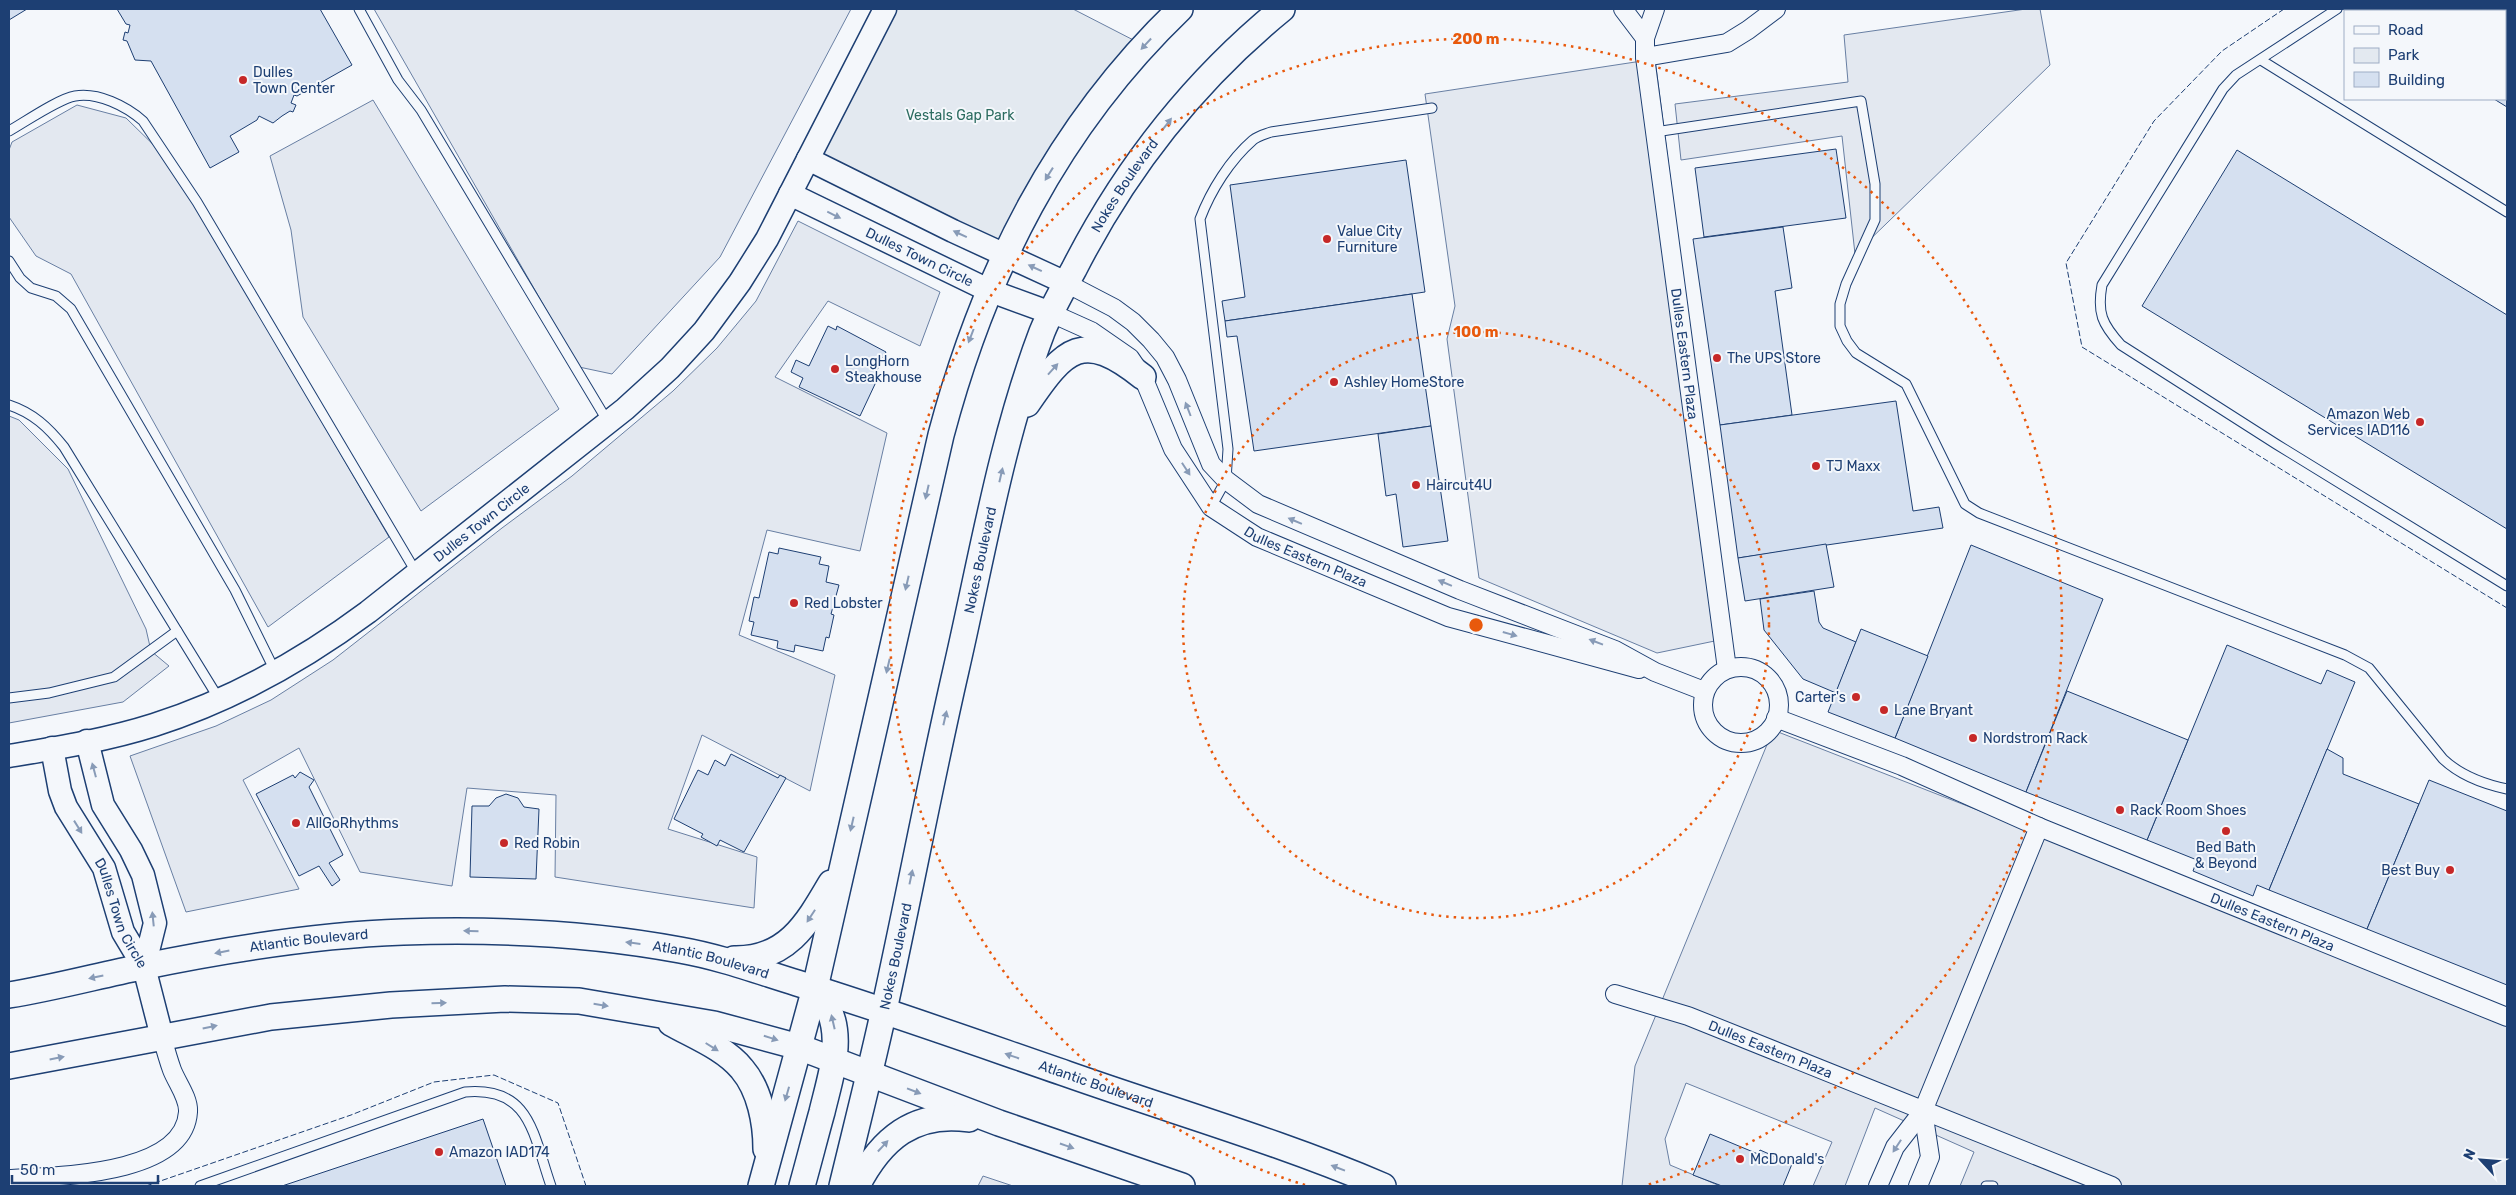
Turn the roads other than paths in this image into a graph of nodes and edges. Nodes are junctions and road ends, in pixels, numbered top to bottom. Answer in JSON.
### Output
{"nodes":[{"id":1,"x":359,"y":9,"type":"edge"},
{"id":2,"x":885,"y":9,"type":"edge"},
{"id":3,"x":1180,"y":9,"type":"edge"},
{"id":4,"x":1282,"y":9,"type":"edge"},
{"id":5,"x":1623,"y":9,"type":"edge"},
{"id":6,"x":1656,"y":9,"type":"edge"},
{"id":7,"x":1776,"y":9,"type":"edge"},
{"id":8,"x":2336,"y":9,"type":"edge"},
{"id":9,"x":1646,"y":38,"type":"junction"},
{"id":10,"x":1645,"y":56,"type":"junction"},
{"id":11,"x":2261,"y":60,"type":"junction"},
{"id":12,"x":1432,"y":108,"type":"dead end"},
{"id":13,"x":9,"y":131,"type":"edge"},
{"id":14,"x":1655,"y":132,"type":"junction"},
{"id":15,"x":808,"y":159,"type":"junction"},
{"id":16,"x":790,"y":194,"type":"junction"},
{"id":17,"x":2507,"y":212,"type":"edge"},
{"id":18,"x":1004,"y":255,"type":"junction"},
{"id":19,"x":9,"y":261,"type":"edge"},
{"id":20,"x":1066,"y":283,"type":"junction"},
{"id":21,"x":988,"y":290,"type":"junction"},
{"id":22,"x":1051,"y":313,"type":"junction"},
{"id":23,"x":1143,"y":377,"type":"junction"},
{"id":24,"x":9,"y":405,"type":"edge"},
{"id":25,"x":608,"y":422,"type":"junction"},
{"id":26,"x":1014,"y":423,"type":"junction"},
{"id":27,"x":1226,"y":480,"type":"junction"},
{"id":28,"x":1211,"y":507,"type":"junction"},
{"id":29,"x":416,"y":572,"type":"junction"},
{"id":30,"x":2507,"y":586,"type":"edge"},
{"id":31,"x":177,"y":631,"type":"junction"},
{"id":32,"x":1726,"y":669,"type":"junction"},
{"id":33,"x":1655,"y":672,"type":"junction"},
{"id":34,"x":276,"y":673,"type":"junction"},
{"id":35,"x":1704,"y":691,"type":"junction"},
{"id":36,"x":9,"y":698,"type":"edge"},
{"id":37,"x":220,"y":700,"type":"junction"},
{"id":38,"x":1776,"y":718,"type":"junction"},
{"id":39,"x":87,"y":741,"type":"junction"},
{"id":40,"x":52,"y":748,"type":"junction"},
{"id":41,"x":9,"y":756,"type":"edge"},
{"id":42,"x":2507,"y":790,"type":"edge"},
{"id":43,"x":2039,"y":827,"type":"junction"},
{"id":44,"x":844,"y":859,"type":"junction"},
{"id":45,"x":722,"y":959,"type":"junction"},
{"id":46,"x":144,"y":967,"type":"junction"},
{"id":47,"x":815,"y":988,"type":"junction"},
{"id":48,"x":1615,"y":994,"type":"dead end"},
{"id":49,"x":9,"y":995,"type":"edge"},
{"id":50,"x":884,"y":1011,"type":"junction"},
{"id":51,"x":655,"y":1014,"type":"junction"},
{"id":52,"x":2507,"y":1017,"type":"edge"},
{"id":53,"x":162,"y":1037,"type":"junction"},
{"id":54,"x":799,"y":1047,"type":"junction"},
{"id":55,"x":835,"y":1060,"type":"junction"},
{"id":56,"x":9,"y":1066,"type":"edge"},
{"id":57,"x":869,"y":1073,"type":"junction"},
{"id":58,"x":1924,"y":1111,"type":"junction"},
{"id":59,"x":999,"y":1123,"type":"junction"},
{"id":60,"x":9,"y":1179,"type":"edge"},
{"id":61,"x":762,"y":1182,"type":"edge"},
{"id":62,"x":200,"y":1186,"type":"edge"},
{"id":63,"x":551,"y":1186,"type":"edge"},
{"id":64,"x":802,"y":1186,"type":"edge"},
{"id":65,"x":842,"y":1186,"type":"edge"},
{"id":66,"x":857,"y":1186,"type":"edge"},
{"id":67,"x":1182,"y":1186,"type":"edge"},
{"id":68,"x":1383,"y":1186,"type":"edge"},
{"id":69,"x":1878,"y":1186,"type":"edge"},
{"id":70,"x":1918,"y":1186,"type":"edge"},
{"id":71,"x":1986,"y":1186,"type":"edge"},
{"id":72,"x":1993,"y":1186,"type":"edge"},
{"id":73,"x":2112,"y":1186,"type":"edge"}],
"edges":[{"from":1,"to":25,"type":"lane"},
{"from":2,"to":15,"type":"street","name":"Dulles Town Circle"},
{"from":3,"to":18,"type":"main road","one_way":true},
{"from":20,"to":4,"type":"main road","name":"Nokes Boulevard","one_way":true},
{"from":5,"to":9,"type":"street"},
{"from":6,"to":9,"type":"street","name":"Dulles Eastern Plaza"},
{"from":7,"to":10,"type":"street"},
{"from":8,"to":11,"type":"lane"},
{"from":9,"to":10,"type":"street","name":"Dulles Eastern Plaza"},
{"from":10,"to":14,"type":"street","name":"Dulles Eastern Plaza"},
{"from":11,"to":17,"type":"lane"},
{"from":11,"to":30,"type":"lane"},
{"from":12,"to":27,"type":"lane"},
{"from":13,"to":29,"type":"lane"},
{"from":14,"to":32,"type":"street","name":"Dulles Eastern Plaza"},
{"from":14,"to":42,"type":"lane"},
{"from":15,"to":16,"type":"street","name":"Dulles Town Circle"},
{"from":18,"to":15,"type":"street","one_way":true},
{"from":16,"to":21,"type":"street","name":"Dulles Town Circle","one_way":true},
{"from":16,"to":25,"type":"street","name":"Dulles Town Circle"},
{"from":20,"to":18,"type":"street","one_way":true},
{"from":18,"to":21,"type":"main road"},
{"from":19,"to":34,"type":"lane"},
{"from":20,"to":22,"type":"main road","name":"Nokes Boulevard"},
{"from":27,"to":20,"type":"street","name":"Dulles Eastern Plaza","one_way":true},
{"from":21,"to":22,"type":"street","name":"Dulles Town Circle"},
{"from":21,"to":44,"type":"main road","one_way":true},
{"from":22,"to":23,"type":"street","name":"Dulles Eastern Plaza"},
{"from":22,"to":26,"type":"main road","name":"Nokes Boulevard"},
{"from":26,"to":23,"type":"main road","one_way":true},
{"from":23,"to":28,"type":"street","name":"Dulles Eastern Plaza","one_way":true},
{"from":24,"to":31,"type":"lane"},
{"from":25,"to":29,"type":"street","name":"Dulles Town Circle"},
{"from":50,"to":26,"type":"main road","name":"Nokes Boulevard","one_way":true},
{"from":27,"to":28,"type":"lane"},
{"from":33,"to":27,"type":"street","name":"Dulles Eastern Plaza","one_way":true},
{"from":28,"to":33,"type":"street","name":"Dulles Eastern Plaza","one_way":true},
{"from":29,"to":34,"type":"street","name":"Dulles Town Circle"},
{"from":31,"to":36,"type":"lane"},
{"from":31,"to":37,"type":"lane"},
{"from":32,"to":35,"type":"street"},
{"from":32,"to":38,"type":"street"},
{"from":33,"to":35,"type":"street","name":"Dulles Eastern Plaza"},
{"from":34,"to":37,"type":"street","name":"Dulles Town Circle"},
{"from":35,"to":38,"type":"street"},
{"from":37,"to":39,"type":"street","name":"Dulles Town Circle"},
{"from":38,"to":43,"type":"street","name":"Dulles Eastern Plaza"},
{"from":39,"to":40,"type":"street","name":"Dulles Town Circle"},
{"from":46,"to":39,"type":"street","name":"Dulles Town Circle","one_way":true},
{"from":40,"to":41,"type":"street","name":"Dulles Town Circle"},
{"from":40,"to":46,"type":"street","name":"Dulles Town Circle","one_way":true},
{"from":43,"to":52,"type":"street","name":"Dulles Eastern Plaza"},
{"from":43,"to":58,"type":"street"},
{"from":44,"to":45,"type":"main road","one_way":true},
{"from":44,"to":47,"type":"main road"},
{"from":45,"to":46,"type":"main road","name":"Atlantic Boulevard","one_way":true},
{"from":45,"to":47,"type":"main road","name":"Atlantic Boulevard"},
{"from":46,"to":49,"type":"main road","name":"Atlantic Boulevard","one_way":true},
{"from":46,"to":53,"type":"street"},
{"from":47,"to":50,"type":"main road","name":"Atlantic Boulevard"},
{"from":47,"to":54,"type":"main road"},
{"from":55,"to":47,"type":"main road","one_way":true},
{"from":48,"to":58,"type":"street","name":"Dulles Eastern Plaza"},
{"from":50,"to":57,"type":"main road","name":"Nokes Boulevard"},
{"from":68,"to":50,"type":"main road","name":"Atlantic Boulevard","one_way":true},
{"from":53,"to":51,"type":"main road","one_way":true},
{"from":51,"to":54,"type":"main road","one_way":true},
{"from":51,"to":61,"type":"main road","one_way":true},
{"from":56,"to":53,"type":"main road","one_way":true},
{"from":53,"to":60,"type":"street"},
{"from":54,"to":55,"type":"main road"},
{"from":54,"to":61,"type":"main road","one_way":true},
{"from":55,"to":57,"type":"main road"},
{"from":55,"to":64,"type":"main road"},
{"from":57,"to":59,"type":"main road","one_way":true},
{"from":57,"to":65,"type":"main road","name":"Nokes Boulevard"},
{"from":58,"to":69,"type":"street","one_way":true},
{"from":58,"to":70,"type":"street"},
{"from":58,"to":73,"type":"street","name":"Dulles Eastern Plaza"},
{"from":66,"to":59,"type":"main road","one_way":true},
{"from":59,"to":67,"type":"main road","one_way":true},
{"from":62,"to":63,"type":"lane"},
{"from":71,"to":72,"type":"lane"}]}
